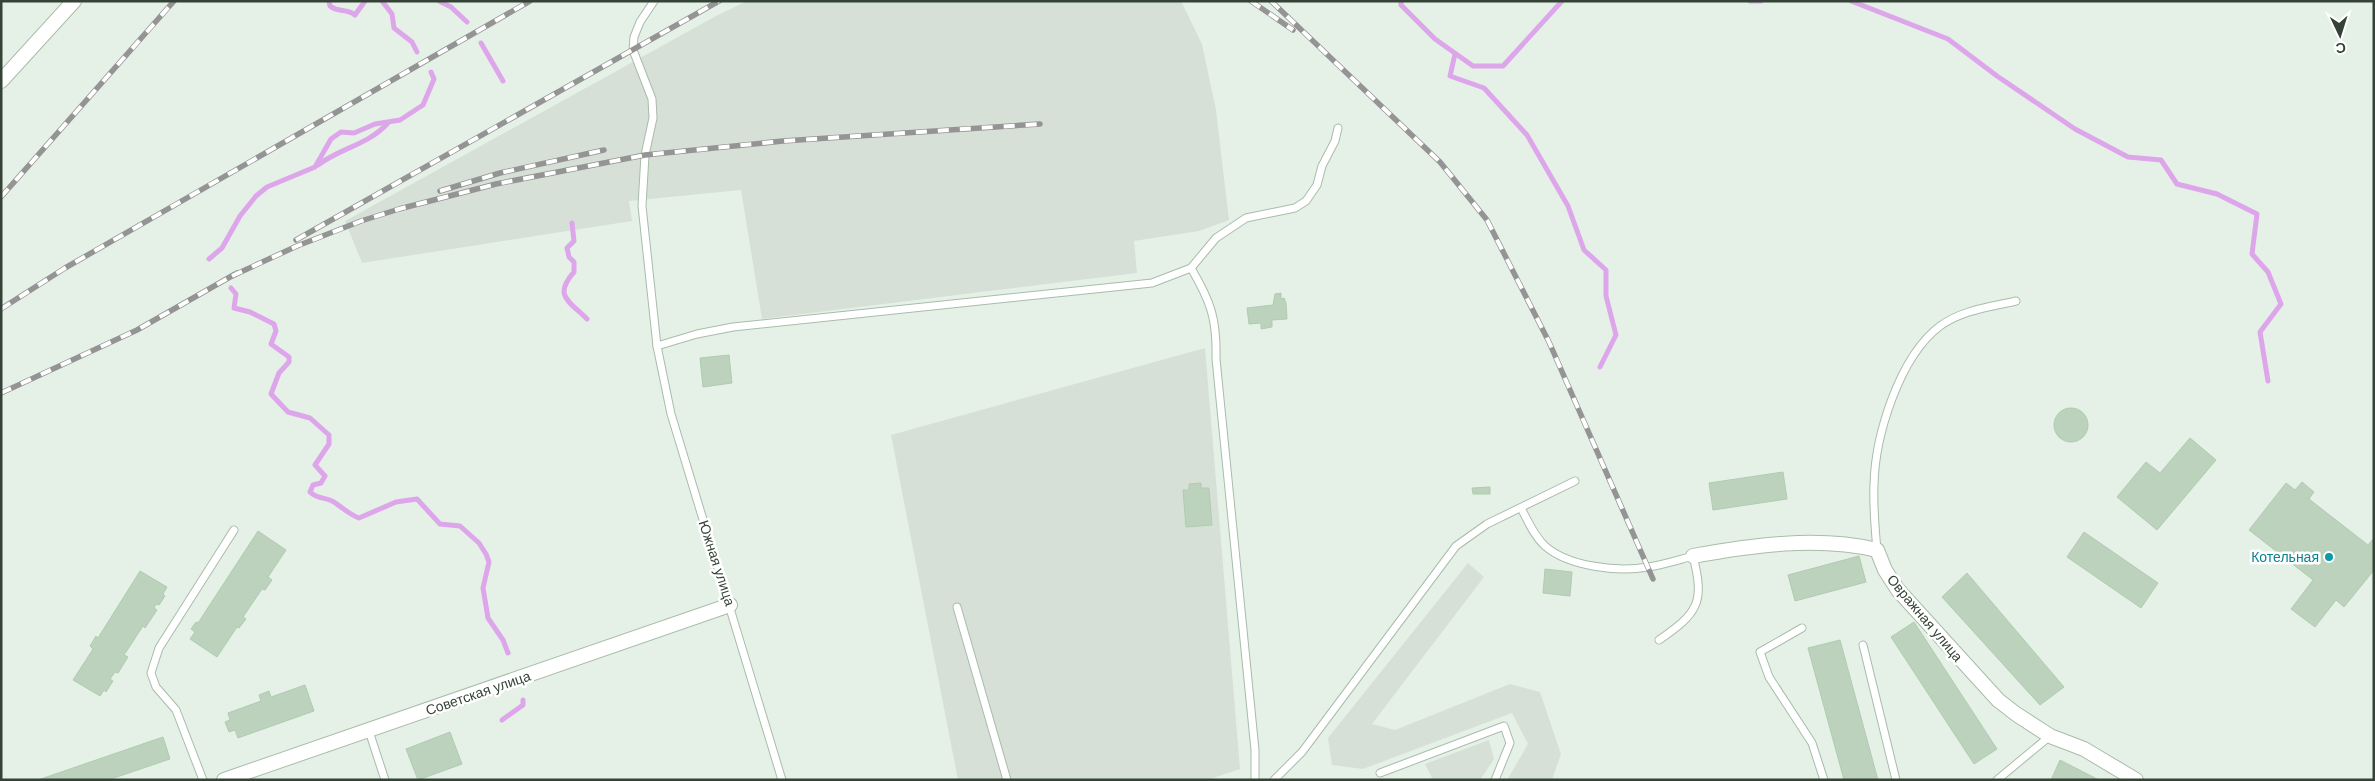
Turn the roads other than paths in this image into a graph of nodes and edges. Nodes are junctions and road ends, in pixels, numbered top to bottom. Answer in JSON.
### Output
{"nodes":[{"id":1,"x":74,"y":1,"type":"edge"},
{"id":2,"x":654,"y":1,"type":"edge"},
{"id":3,"x":1,"y":81,"type":"edge"},
{"id":4,"x":1338,"y":128,"type":"dead end"},
{"id":5,"x":1191,"y":268,"type":"junction"},
{"id":6,"x":2016,"y":301,"type":"dead end"},
{"id":7,"x":657,"y":346,"type":"junction"},
{"id":8,"x":1575,"y":481,"type":"dead end"},
{"id":9,"x":1521,"y":508,"type":"junction"},
{"id":10,"x":234,"y":530,"type":"dead end"},
{"id":11,"x":1877,"y":550,"type":"junction"},
{"id":12,"x":1693,"y":556,"type":"junction"},
{"id":13,"x":730,"y":605,"type":"junction"},
{"id":14,"x":957,"y":607,"type":"dead end"},
{"id":15,"x":1802,"y":628,"type":"dead end"},
{"id":16,"x":1659,"y":640,"type":"dead end"},
{"id":17,"x":1863,"y":645,"type":"dead end"},
{"id":18,"x":369,"y":731,"type":"junction"},
{"id":19,"x":2050,"y":736,"type":"junction"},
{"id":20,"x":1380,"y":773,"type":"dead end"},
{"id":21,"x":203,"y":780,"type":"edge"},
{"id":22,"x":224,"y":780,"type":"edge"},
{"id":23,"x":385,"y":780,"type":"edge"},
{"id":24,"x":782,"y":780,"type":"edge"},
{"id":25,"x":1007,"y":780,"type":"edge"},
{"id":26,"x":1255,"y":780,"type":"edge"},
{"id":27,"x":1274,"y":780,"type":"edge"},
{"id":28,"x":1494,"y":780,"type":"edge"},
{"id":29,"x":1824,"y":780,"type":"edge"},
{"id":30,"x":1896,"y":780,"type":"edge"},
{"id":31,"x":1998,"y":780,"type":"edge"},
{"id":32,"x":2136,"y":780,"type":"edge"}],
"edges":[{"from":1,"to":3,"type":"street"},
{"from":2,"to":7,"type":"lane","name":"Южная улица"},
{"from":4,"to":5,"type":"lane"},
{"from":5,"to":7,"type":"lane"},
{"from":5,"to":26,"type":"lane"},
{"from":6,"to":11,"type":"lane"},
{"from":7,"to":13,"type":"lane","name":"Южная улица"},
{"from":8,"to":9,"type":"lane"},
{"from":9,"to":12,"type":"lane"},
{"from":9,"to":27,"type":"lane"},
{"from":10,"to":21,"type":"lane"},
{"from":11,"to":12,"type":"street"},
{"from":11,"to":19,"type":"street","name":"Овражная улица"},
{"from":12,"to":16,"type":"lane"},
{"from":13,"to":18,"type":"street","name":"Советская улица"},
{"from":13,"to":24,"type":"lane","name":"Южная улица"},
{"from":14,"to":25,"type":"lane"},
{"from":15,"to":29,"type":"lane"},
{"from":17,"to":30,"type":"lane"},
{"from":18,"to":22,"type":"street","name":"Советская улица"},
{"from":18,"to":23,"type":"lane"},
{"from":19,"to":31,"type":"lane"},
{"from":19,"to":32,"type":"street","name":"Овражная улица"},
{"from":20,"to":28,"type":"lane"}]}
